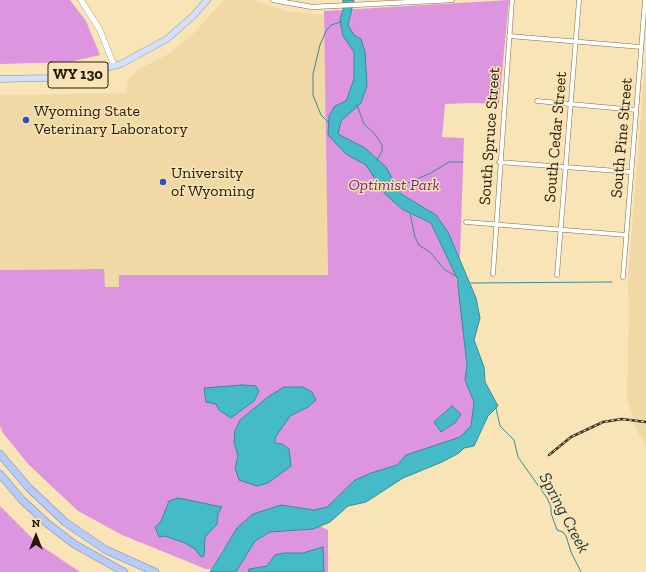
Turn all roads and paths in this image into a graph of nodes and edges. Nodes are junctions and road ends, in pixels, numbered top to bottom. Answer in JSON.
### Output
{"nodes":[{"id":1,"x":81,"y":0,"type":"edge"},
{"id":2,"x":207,"y":0,"type":"edge"},
{"id":3,"x":273,"y":0,"type":"edge"},
{"id":4,"x":452,"y":0,"type":"edge"},
{"id":5,"x":512,"y":0,"type":"edge"},
{"id":6,"x":579,"y":0,"type":"edge"},
{"id":7,"x":645,"y":0,"type":"edge"},
{"id":8,"x":509,"y":36,"type":"junction"},
{"id":9,"x":576,"y":41,"type":"junction"},
{"id":10,"x":641,"y":47,"type":"junction"},
{"id":11,"x":114,"y":66,"type":"junction"},
{"id":12,"x":0,"y":79,"type":"edge"},
{"id":13,"x":538,"y":102,"type":"dead end"},
{"id":14,"x":570,"y":105,"type":"junction"},
{"id":15,"x":636,"y":110,"type":"junction"},
{"id":16,"x":499,"y":162,"type":"junction"},
{"id":17,"x":566,"y":167,"type":"junction"},
{"id":18,"x":631,"y":172,"type":"junction"},
{"id":19,"x":466,"y":222,"type":"dead end"},
{"id":20,"x":495,"y":225,"type":"junction"},
{"id":21,"x":561,"y":230,"type":"junction"},
{"id":22,"x":626,"y":235,"type":"junction"},
{"id":23,"x":493,"y":274,"type":"dead end"},
{"id":24,"x":557,"y":275,"type":"dead end"},
{"id":25,"x":622,"y":277,"type":"dead end"},
{"id":26,"x":0,"y":449,"type":"edge"},
{"id":27,"x":0,"y":454,"type":"edge"},
{"id":28,"x":0,"y":474,"type":"edge"},
{"id":29,"x":17,"y":475,"type":"junction"},
{"id":30,"x":124,"y":572,"type":"edge"},
{"id":31,"x":155,"y":572,"type":"edge"}],
"edges":[{"from":1,"to":11,"type":"main road"},
{"from":2,"to":11,"type":"main road","number":"WY 130"},
{"from":3,"to":4,"type":"street"},
{"from":5,"to":8,"type":"street","name":"South Spruce Street"},
{"from":6,"to":9,"type":"street","name":"South Cedar Street"},
{"from":7,"to":10,"type":"street","name":"South Pine Street"},
{"from":8,"to":9,"type":"street"},
{"from":8,"to":16,"type":"street","name":"South Spruce Street"},
{"from":9,"to":10,"type":"street"},
{"from":9,"to":14,"type":"street","name":"South Cedar Street"},
{"from":10,"to":15,"type":"street","name":"South Pine Street"},
{"from":11,"to":12,"type":"main road","number":"WY 130"},
{"from":13,"to":14,"type":"street"},
{"from":14,"to":15,"type":"street"},
{"from":14,"to":17,"type":"street","name":"South Cedar Street"},
{"from":15,"to":18,"type":"street","name":"South Pine Street"},
{"from":16,"to":17,"type":"street"},
{"from":16,"to":20,"type":"street","name":"South Spruce Street"},
{"from":17,"to":18,"type":"street"},
{"from":17,"to":21,"type":"street","name":"South Cedar Street"},
{"from":18,"to":22,"type":"street","name":"South Pine Street"},
{"from":19,"to":20,"type":"street"},
{"from":20,"to":21,"type":"street"},
{"from":20,"to":23,"type":"street","name":"South Spruce Street"},
{"from":21,"to":22,"type":"street"},
{"from":21,"to":24,"type":"street","name":"South Cedar Street"},
{"from":22,"to":25,"type":"street","name":"South Pine Street"},
{"from":26,"to":29,"type":"highway"},
{"from":27,"to":29,"type":"highway"},
{"from":28,"to":30,"type":"highway"},
{"from":29,"to":31,"type":"highway"}]}
